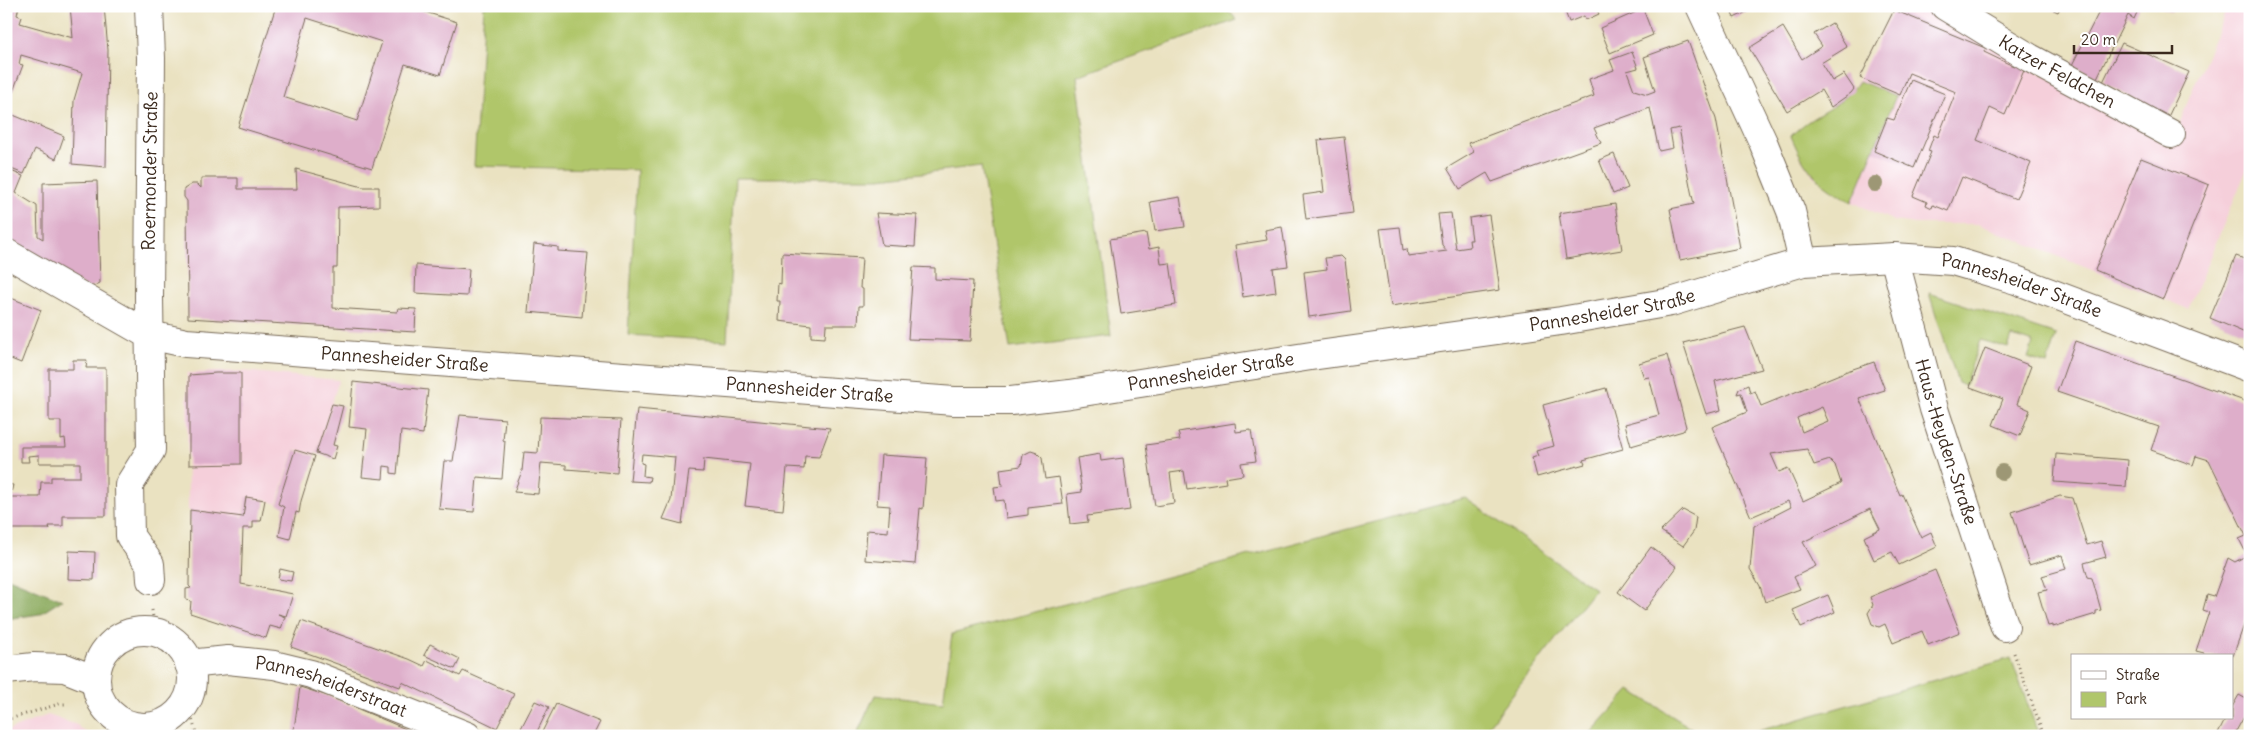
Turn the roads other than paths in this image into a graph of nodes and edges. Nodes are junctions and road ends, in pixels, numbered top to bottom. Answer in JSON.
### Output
{"nodes":[{"id":1,"x":149,"y":6,"type":"edge"},
{"id":2,"x":1700,"y":6,"type":"edge"},
{"id":3,"x":1944,"y":6,"type":"edge"},
{"id":4,"x":2171,"y":134,"type":"dead end"},
{"id":5,"x":6,"y":253,"type":"edge"},
{"id":6,"x":1894,"y":257,"type":"junction"},
{"id":7,"x":1803,"y":262,"type":"junction"},
{"id":8,"x":149,"y":335,"type":"junction"},
{"id":9,"x":2250,"y":368,"type":"edge"},
{"id":10,"x":150,"y":580,"type":"dead end"},
{"id":11,"x":2005,"y":627,"type":"road end"},
{"id":12,"x":189,"y":664,"type":"junction"},
{"id":13,"x":6,"y":670,"type":"edge"},
{"id":14,"x":106,"y":709,"type":"edge"},
{"id":15,"x":154,"y":731,"type":"edge"},
{"id":16,"x":467,"y":736,"type":"edge"}],
"edges":[{"from":1,"to":8,"type":"street","name":"Roermonder Straße"},
{"from":2,"to":7,"type":"street"},
{"from":3,"to":4,"type":"street","name":"Katzer Feldchen"},
{"from":5,"to":8,"type":"street"},
{"from":6,"to":7,"type":"street","name":"Pannesheider Straße"},
{"from":6,"to":9,"type":"street","name":"Pannesheider Straße"},
{"from":6,"to":11,"type":"street","name":"Haus-Heyden-Straße"},
{"from":7,"to":8,"type":"street","name":"Pannesheider Straße"},
{"from":8,"to":10,"type":"street","name":"Roermonder Straße"},
{"from":12,"to":14,"type":"street"},
{"from":12,"to":15,"type":"street"},
{"from":12,"to":16,"type":"street","name":"Pannesheiderstraat"},
{"from":13,"to":14,"type":"street"},
{"from":14,"to":15,"type":"street"}]}
